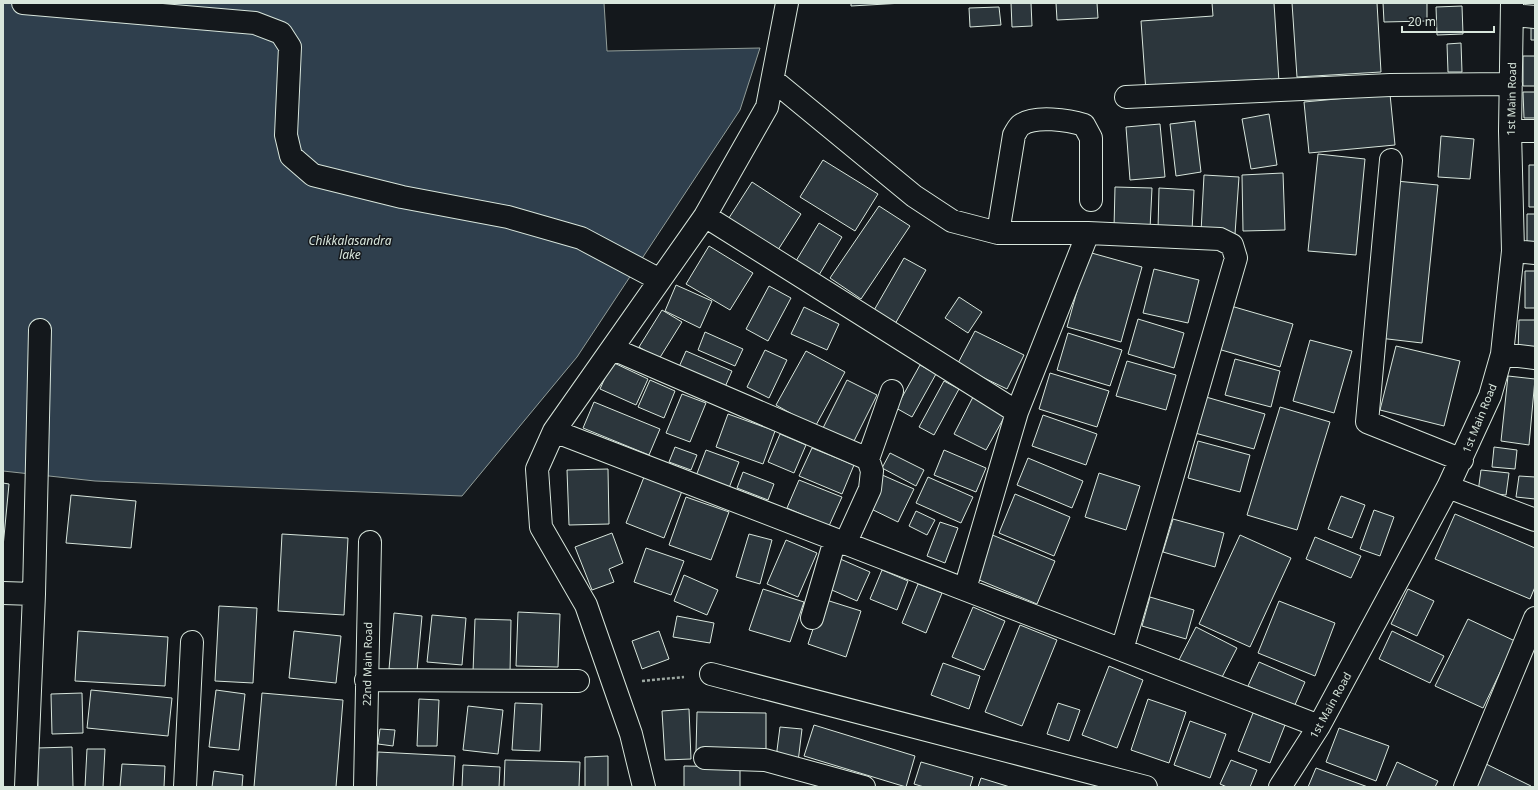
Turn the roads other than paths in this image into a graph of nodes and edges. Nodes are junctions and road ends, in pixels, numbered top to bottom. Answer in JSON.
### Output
{"nodes":[{"id":1,"x":23,"y":3,"type":"edge"},
{"id":2,"x":787,"y":3,"type":"edge"},
{"id":3,"x":1512,"y":9,"type":"edge"},
{"id":4,"x":1535,"y":17,"type":"edge"},
{"id":5,"x":773,"y":80,"type":"junction"},
{"id":6,"x":1511,"y":84,"type":"junction"},
{"id":7,"x":1126,"y":97,"type":"dead end"},
{"id":8,"x":1510,"y":131,"type":"junction"},
{"id":9,"x":1535,"y":131,"type":"edge"},
{"id":10,"x":1390,"y":160,"type":"dead end"},
{"id":11,"x":1091,"y":200,"type":"dead end"},
{"id":12,"x":705,"y":216,"type":"junction"},
{"id":13,"x":998,"y":233,"type":"junction"},
{"id":14,"x":1088,"y":233,"type":"junction"},
{"id":15,"x":1513,"y":251,"type":"junction"},
{"id":16,"x":1535,"y":254,"type":"edge"},
{"id":17,"x":660,"y":280,"type":"junction"},
{"id":18,"x":40,"y":330,"type":"dead end"},
{"id":19,"x":613,"y":349,"type":"junction"},
{"id":20,"x":1502,"y":354,"type":"junction"},
{"id":21,"x":1535,"y":358,"type":"edge"},
{"id":22,"x":892,"y":390,"type":"dead end"},
{"id":23,"x":1017,"y":412,"type":"junction"},
{"id":24,"x":554,"y":431,"type":"junction"},
{"id":25,"x":868,"y":460,"type":"junction"},
{"id":26,"x":1462,"y":460,"type":"junction"},
{"id":27,"x":1448,"y":487,"type":"junction"},
{"id":28,"x":1535,"y":520,"type":"edge"},
{"id":29,"x":370,"y":542,"type":"dead end"},
{"id":30,"x":840,"y":542,"type":"junction"},
{"id":31,"x":965,"y":589,"type":"junction"},
{"id":32,"x":3,"y":592,"type":"edge"},
{"id":33,"x":34,"y":594,"type":"junction"},
{"id":34,"x":812,"y":618,"type":"dead end"},
{"id":35,"x":1535,"y":618,"type":"edge"},
{"id":36,"x":192,"y":642,"type":"dead end"},
{"id":37,"x":1122,"y":650,"type":"junction"},
{"id":38,"x":711,"y":674,"type":"road end"},
{"id":39,"x":366,"y":680,"type":"junction"},
{"id":40,"x":578,"y":681,"type":"dead end"},
{"id":41,"x":1319,"y":726,"type":"junction"},
{"id":42,"x":705,"y":758,"type":"dead end"},
{"id":43,"x":26,"y":787,"type":"edge"},
{"id":44,"x":185,"y":787,"type":"edge"},
{"id":45,"x":365,"y":787,"type":"edge"},
{"id":46,"x":644,"y":787,"type":"edge"},
{"id":47,"x":864,"y":787,"type":"edge"},
{"id":48,"x":1146,"y":787,"type":"edge"},
{"id":49,"x":1280,"y":787,"type":"edge"},
{"id":50,"x":1465,"y":787,"type":"edge"}],
"edges":[{"from":1,"to":17,"type":"street"},
{"from":2,"to":5,"type":"street"},
{"from":3,"to":4,"type":"street"},
{"from":3,"to":6,"type":"street","name":"1st Main Road"},
{"from":5,"to":12,"type":"street"},
{"from":5,"to":13,"type":"street"},
{"from":6,"to":7,"type":"street"},
{"from":6,"to":8,"type":"street","name":"1st Main Road"},
{"from":8,"to":9,"type":"street"},
{"from":8,"to":15,"type":"street","name":"1st Main Road"},
{"from":10,"to":26,"type":"street"},
{"from":11,"to":13,"type":"street"},
{"from":12,"to":17,"type":"street"},
{"from":12,"to":23,"type":"street"},
{"from":13,"to":14,"type":"street"},
{"from":14,"to":23,"type":"street"},
{"from":14,"to":37,"type":"street"},
{"from":15,"to":16,"type":"street"},
{"from":15,"to":20,"type":"street","name":"1st Main Road"},
{"from":17,"to":19,"type":"street"},
{"from":18,"to":33,"type":"street"},
{"from":19,"to":24,"type":"street"},
{"from":19,"to":25,"type":"street"},
{"from":20,"to":21,"type":"street"},
{"from":20,"to":26,"type":"street","name":"1st Main Road"},
{"from":22,"to":25,"type":"street"},
{"from":23,"to":31,"type":"street"},
{"from":24,"to":30,"type":"street"},
{"from":24,"to":46,"type":"street"},
{"from":25,"to":30,"type":"street"},
{"from":26,"to":27,"type":"street","name":"1st Main Road"},
{"from":27,"to":28,"type":"street"},
{"from":27,"to":41,"type":"street","name":"1st Main Road"},
{"from":29,"to":39,"type":"street","name":"22nd Main Road"},
{"from":30,"to":31,"type":"street"},
{"from":30,"to":34,"type":"street"},
{"from":31,"to":37,"type":"street"},
{"from":32,"to":33,"type":"street"},
{"from":33,"to":43,"type":"street"},
{"from":35,"to":50,"type":"street"},
{"from":36,"to":44,"type":"street"},
{"from":37,"to":41,"type":"street"},
{"from":38,"to":48,"type":"street"},
{"from":39,"to":40,"type":"street"},
{"from":39,"to":45,"type":"street","name":"22nd Main Road"},
{"from":41,"to":49,"type":"street","name":"1st Main Road"},
{"from":42,"to":47,"type":"street"}]}
